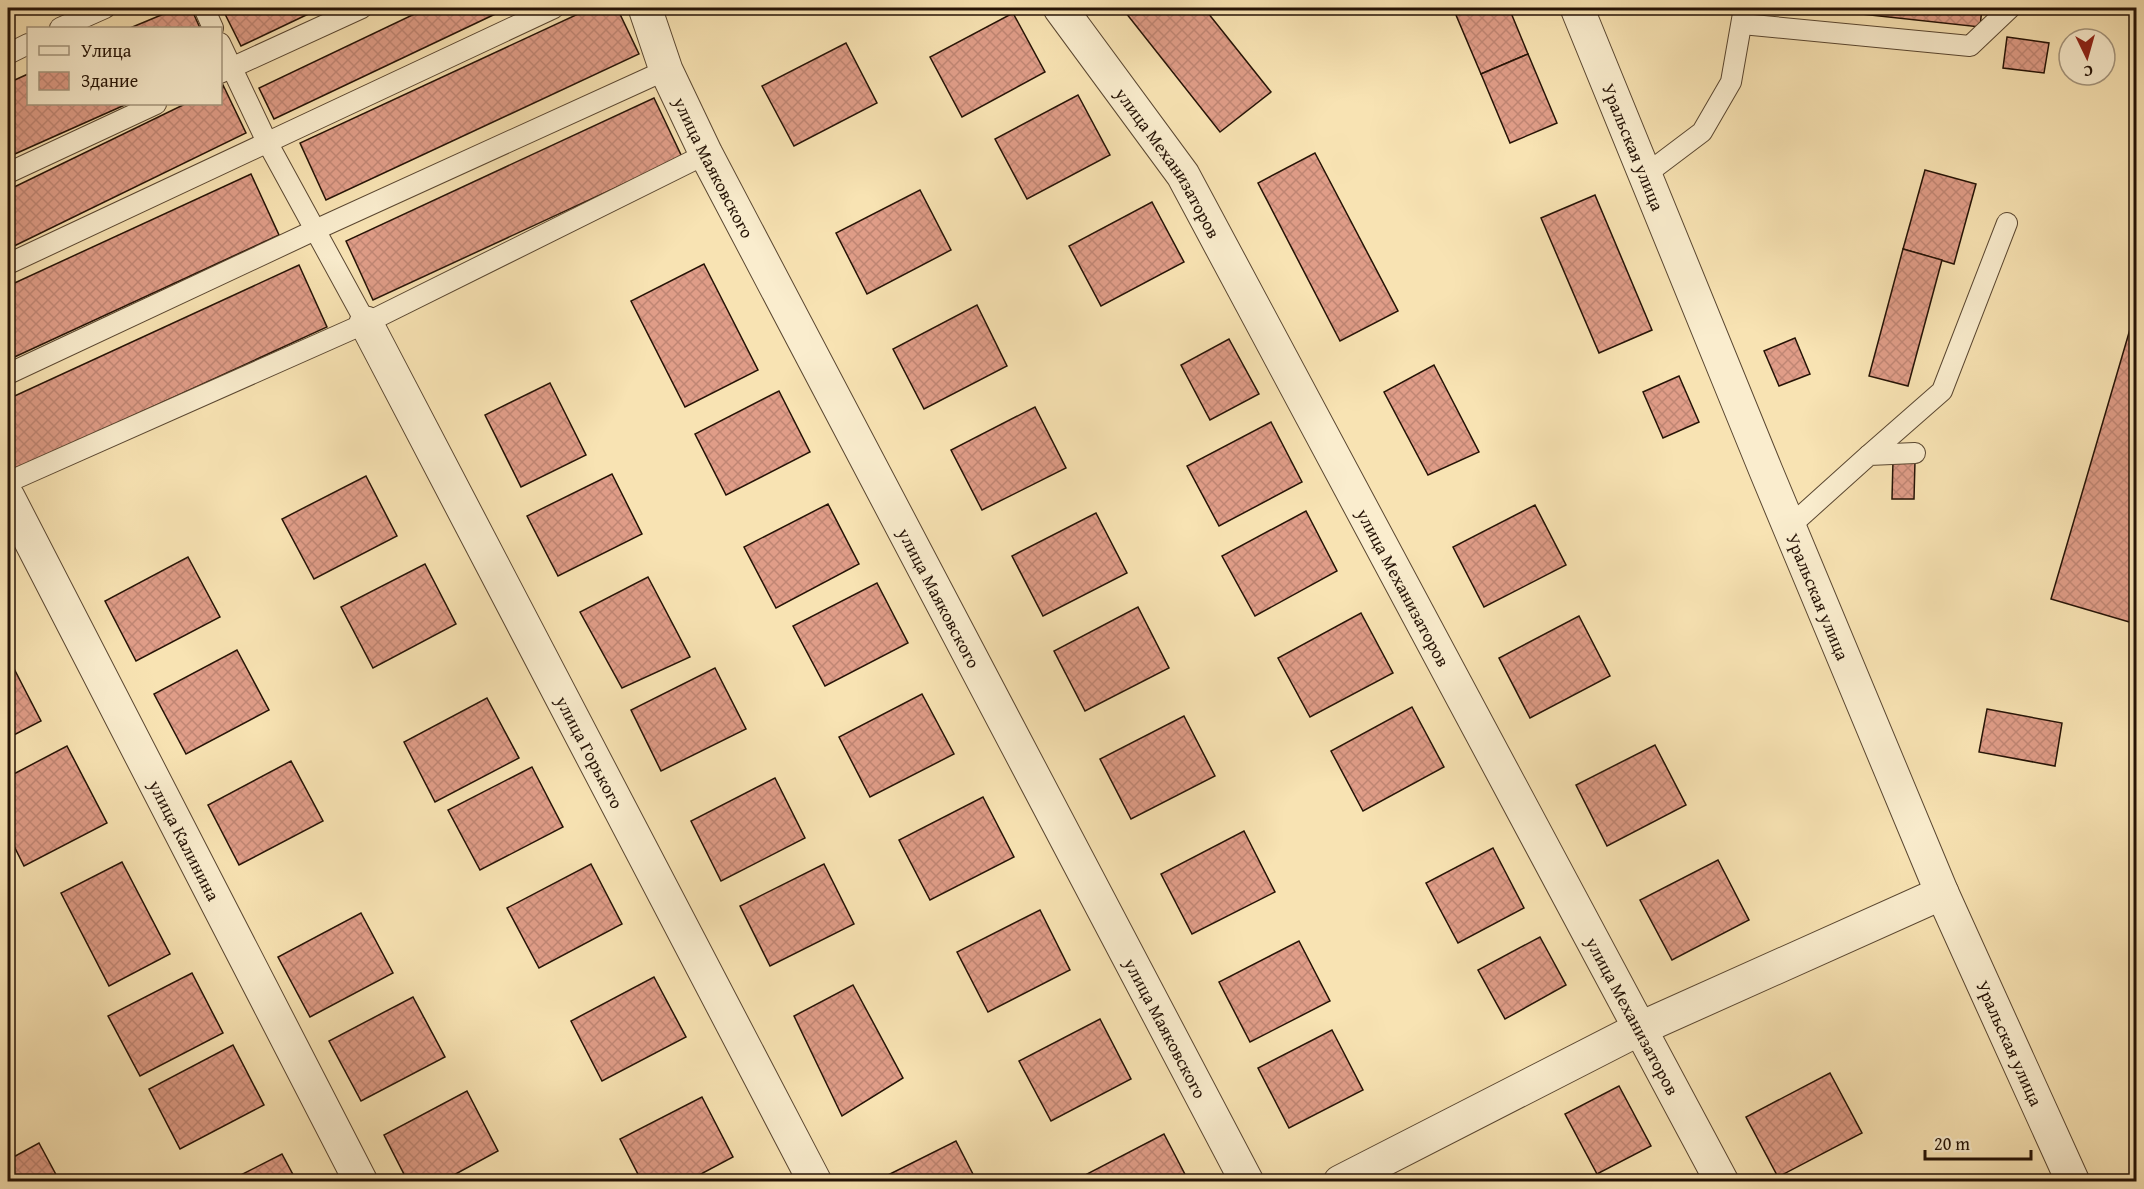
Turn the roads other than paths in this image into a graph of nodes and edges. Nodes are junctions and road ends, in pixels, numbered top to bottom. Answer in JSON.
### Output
{"nodes":[{"id":1,"x":105,"y":8,"type":"edge"},
{"id":2,"x":204,"y":8,"type":"edge"},
{"id":3,"x":362,"y":8,"type":"edge"},
{"id":4,"x":554,"y":8,"type":"edge"},
{"id":5,"x":645,"y":8,"type":"edge"},
{"id":6,"x":1060,"y":8,"type":"edge"},
{"id":7,"x":1577,"y":8,"type":"edge"},
{"id":8,"x":2010,"y":8,"type":"edge"},
{"id":9,"x":1743,"y":16,"type":"edge"},
{"id":10,"x":62,"y":27,"type":"edge"},
{"id":11,"x":213,"y":27,"type":"edge"},
{"id":12,"x":27,"y":44,"type":"edge"},
{"id":13,"x":222,"y":52,"type":"edge"},
{"id":14,"x":8,"y":54,"type":"edge"},
{"id":15,"x":226,"y":70,"type":"edge"},
{"id":16,"x":666,"y":70,"type":"junction"},
{"id":17,"x":154,"y":105,"type":"edge"},
{"id":18,"x":266,"y":140,"type":"junction"},
{"id":19,"x":706,"y":154,"type":"junction"},
{"id":20,"x":8,"y":173,"type":"edge"},
{"id":21,"x":1645,"y":175,"type":"junction"},
{"id":22,"x":2007,"y":223,"type":"dead end"},
{"id":23,"x":315,"y":230,"type":"junction"},
{"id":24,"x":8,"y":264,"type":"edge"},
{"id":25,"x":366,"y":323,"type":"junction"},
{"id":26,"x":8,"y":374,"type":"edge"},
{"id":27,"x":1915,"y":453,"type":"dead end"},
{"id":28,"x":1869,"y":455,"type":"junction"},
{"id":29,"x":8,"y":482,"type":"edge"},
{"id":30,"x":8,"y":497,"type":"edge"},
{"id":31,"x":1789,"y":527,"type":"junction"},
{"id":32,"x":1942,"y":894,"type":"junction"},
{"id":33,"x":1641,"y":1028,"type":"junction"},
{"id":34,"x":361,"y":1182,"type":"edge"},
{"id":35,"x":815,"y":1182,"type":"edge"},
{"id":36,"x":1247,"y":1182,"type":"edge"},
{"id":37,"x":1340,"y":1182,"type":"edge"},
{"id":38,"x":1722,"y":1182,"type":"edge"},
{"id":39,"x":2073,"y":1182,"type":"edge"}],
"edges":[{"from":1,"to":10,"type":"lane"},
{"from":2,"to":11,"type":"lane"},
{"from":3,"to":15,"type":"lane"},
{"from":4,"to":18,"type":"lane"},
{"from":5,"to":16,"type":"street","name":"улица Маяковского"},
{"from":6,"to":33,"type":"street","name":"улица Механизаторов"},
{"from":7,"to":21,"type":"street","name":"Уральская улица"},
{"from":8,"to":9,"type":"lane"},
{"from":9,"to":21,"type":"lane"},
{"from":12,"to":14,"type":"lane"},
{"from":13,"to":15,"type":"lane"},
{"from":15,"to":18,"type":"lane"},
{"from":16,"to":19,"type":"street","name":"улица Маяковского"},
{"from":16,"to":23,"type":"lane"},
{"from":17,"to":20,"type":"lane"},
{"from":18,"to":23,"type":"lane"},
{"from":18,"to":24,"type":"lane"},
{"from":19,"to":25,"type":"lane"},
{"from":19,"to":36,"type":"street","name":"улица Маяковского"},
{"from":21,"to":31,"type":"street","name":"Уральская улица"},
{"from":22,"to":28,"type":"lane"},
{"from":23,"to":25,"type":"lane"},
{"from":23,"to":26,"type":"lane"},
{"from":25,"to":29,"type":"lane"},
{"from":25,"to":35,"type":"street","name":"улица Горького"},
{"from":27,"to":28,"type":"lane"},
{"from":28,"to":31,"type":"lane"},
{"from":30,"to":34,"type":"street","name":"улица Калинина"},
{"from":31,"to":32,"type":"street","name":"Уральская улица"},
{"from":32,"to":33,"type":"street"},
{"from":32,"to":39,"type":"street","name":"Уральская улица"},
{"from":33,"to":37,"type":"street"},
{"from":33,"to":38,"type":"street","name":"улица Механизаторов"}]}
